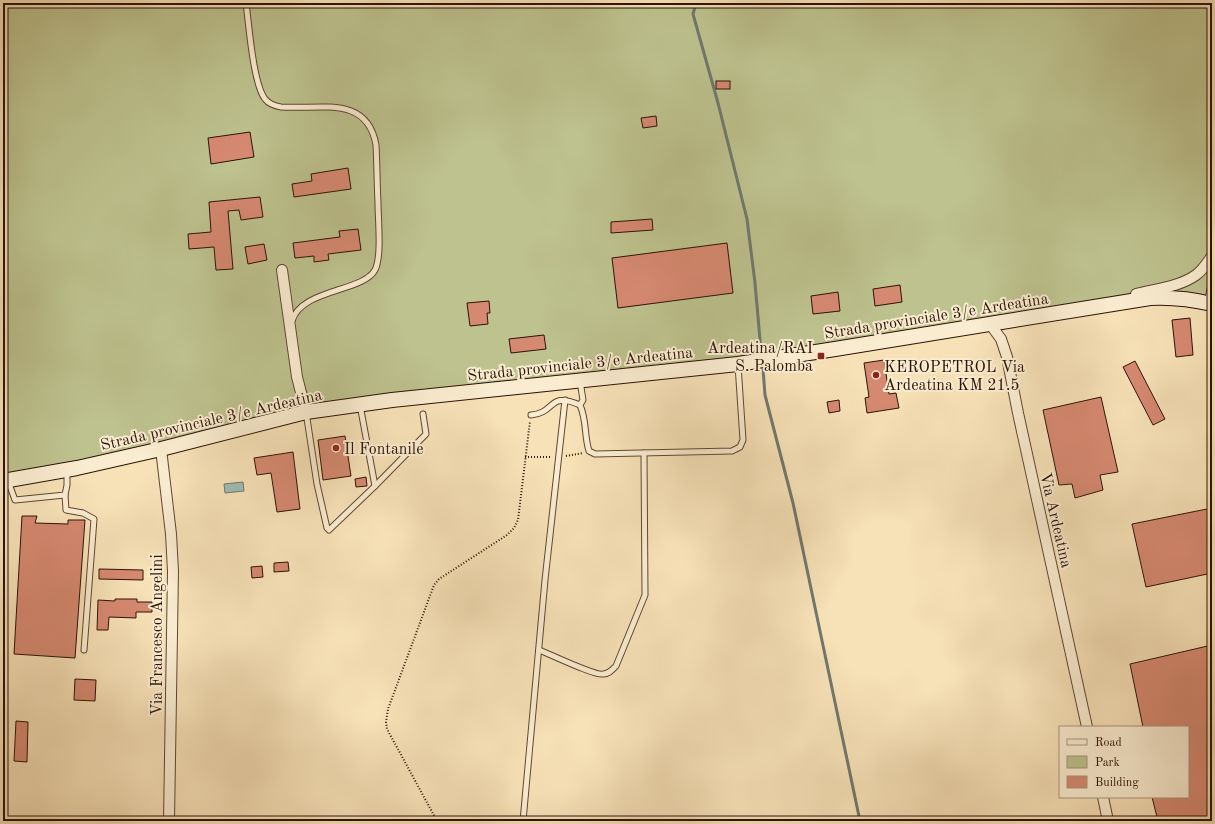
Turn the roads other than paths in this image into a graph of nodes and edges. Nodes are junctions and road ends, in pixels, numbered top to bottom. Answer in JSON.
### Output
{"nodes":[{"id":1,"x":246,"y":3,"type":"edge"},
{"id":2,"x":1212,"y":256,"type":"edge"},
{"id":3,"x":282,"y":270,"type":"dead end"},
{"id":4,"x":1211,"y":299,"type":"edge"},
{"id":5,"x":1084,"y":308,"type":"junction"},
{"id":6,"x":990,"y":324,"type":"junction"},
{"id":7,"x":290,"y":326,"type":"junction"},
{"id":8,"x":738,"y":364,"type":"junction"},
{"id":9,"x":580,"y":380,"type":"junction"},
{"id":10,"x":564,"y":400,"type":"junction"},
{"id":11,"x":360,"y":404,"type":"junction"},
{"id":12,"x":580,"y":405,"type":"junction"},
{"id":13,"x":306,"y":412,"type":"junction"},
{"id":14,"x":423,"y":414,"type":"dead end"},
{"id":15,"x":531,"y":415,"type":"road end"},
{"id":16,"x":161,"y":449,"type":"junction"},
{"id":17,"x":644,"y":454,"type":"junction"},
{"id":18,"x":67,"y":470,"type":"junction"},
{"id":19,"x":5,"y":481,"type":"edge"},
{"id":20,"x":375,"y":486,"type":"junction"},
{"id":21,"x":65,"y":495,"type":"junction"},
{"id":22,"x":84,"y":650,"type":"dead end"},
{"id":23,"x":539,"y":650,"type":"junction"},
{"id":24,"x":1087,"y":726,"type":"edge"},
{"id":25,"x":1103,"y":798,"type":"edge"},
{"id":26,"x":169,"y":821,"type":"edge"},
{"id":27,"x":523,"y":821,"type":"edge"},
{"id":28,"x":1108,"y":821,"type":"edge"}],
"edges":[{"from":1,"to":7,"type":"lane"},
{"from":2,"to":5,"type":"street"},
{"from":3,"to":7,"type":"street"},
{"from":4,"to":5,"type":"main road","name":"Strada provinciale 3/e Ardeatina"},
{"from":5,"to":6,"type":"main road","name":"Strada provinciale 3/e Ardeatina"},
{"from":6,"to":8,"type":"main road","name":"Strada provinciale 3/e Ardeatina"},
{"from":6,"to":24,"type":"street","name":"Via Ardeatina"},
{"from":7,"to":13,"type":"street"},
{"from":8,"to":9,"type":"main road","name":"Strada provinciale 3/e Ardeatina"},
{"from":8,"to":17,"type":"lane"},
{"from":9,"to":11,"type":"main road","name":"Strada provinciale 3/e Ardeatina"},
{"from":9,"to":12,"type":"lane"},
{"from":10,"to":12,"type":"lane"},
{"from":10,"to":15,"type":"lane"},
{"from":10,"to":23,"type":"lane"},
{"from":11,"to":13,"type":"main road","name":"Strada provinciale 3/e Ardeatina"},
{"from":11,"to":20,"type":"lane"},
{"from":12,"to":17,"type":"lane"},
{"from":13,"to":16,"type":"main road","name":"Strada provinciale 3/e Ardeatina"},
{"from":13,"to":20,"type":"lane"},
{"from":14,"to":20,"type":"lane"},
{"from":16,"to":18,"type":"main road","name":"Strada provinciale 3/e Ardeatina"},
{"from":16,"to":26,"type":"street","name":"Via Francesco Angelini"},
{"from":17,"to":23,"type":"lane"},
{"from":18,"to":19,"type":"main road","name":"Strada provinciale 3/e Ardeatina"},
{"from":18,"to":21,"type":"lane"},
{"from":19,"to":21,"type":"lane"},
{"from":21,"to":22,"type":"lane"},
{"from":23,"to":27,"type":"lane"},
{"from":25,"to":28,"type":"street"}]}
